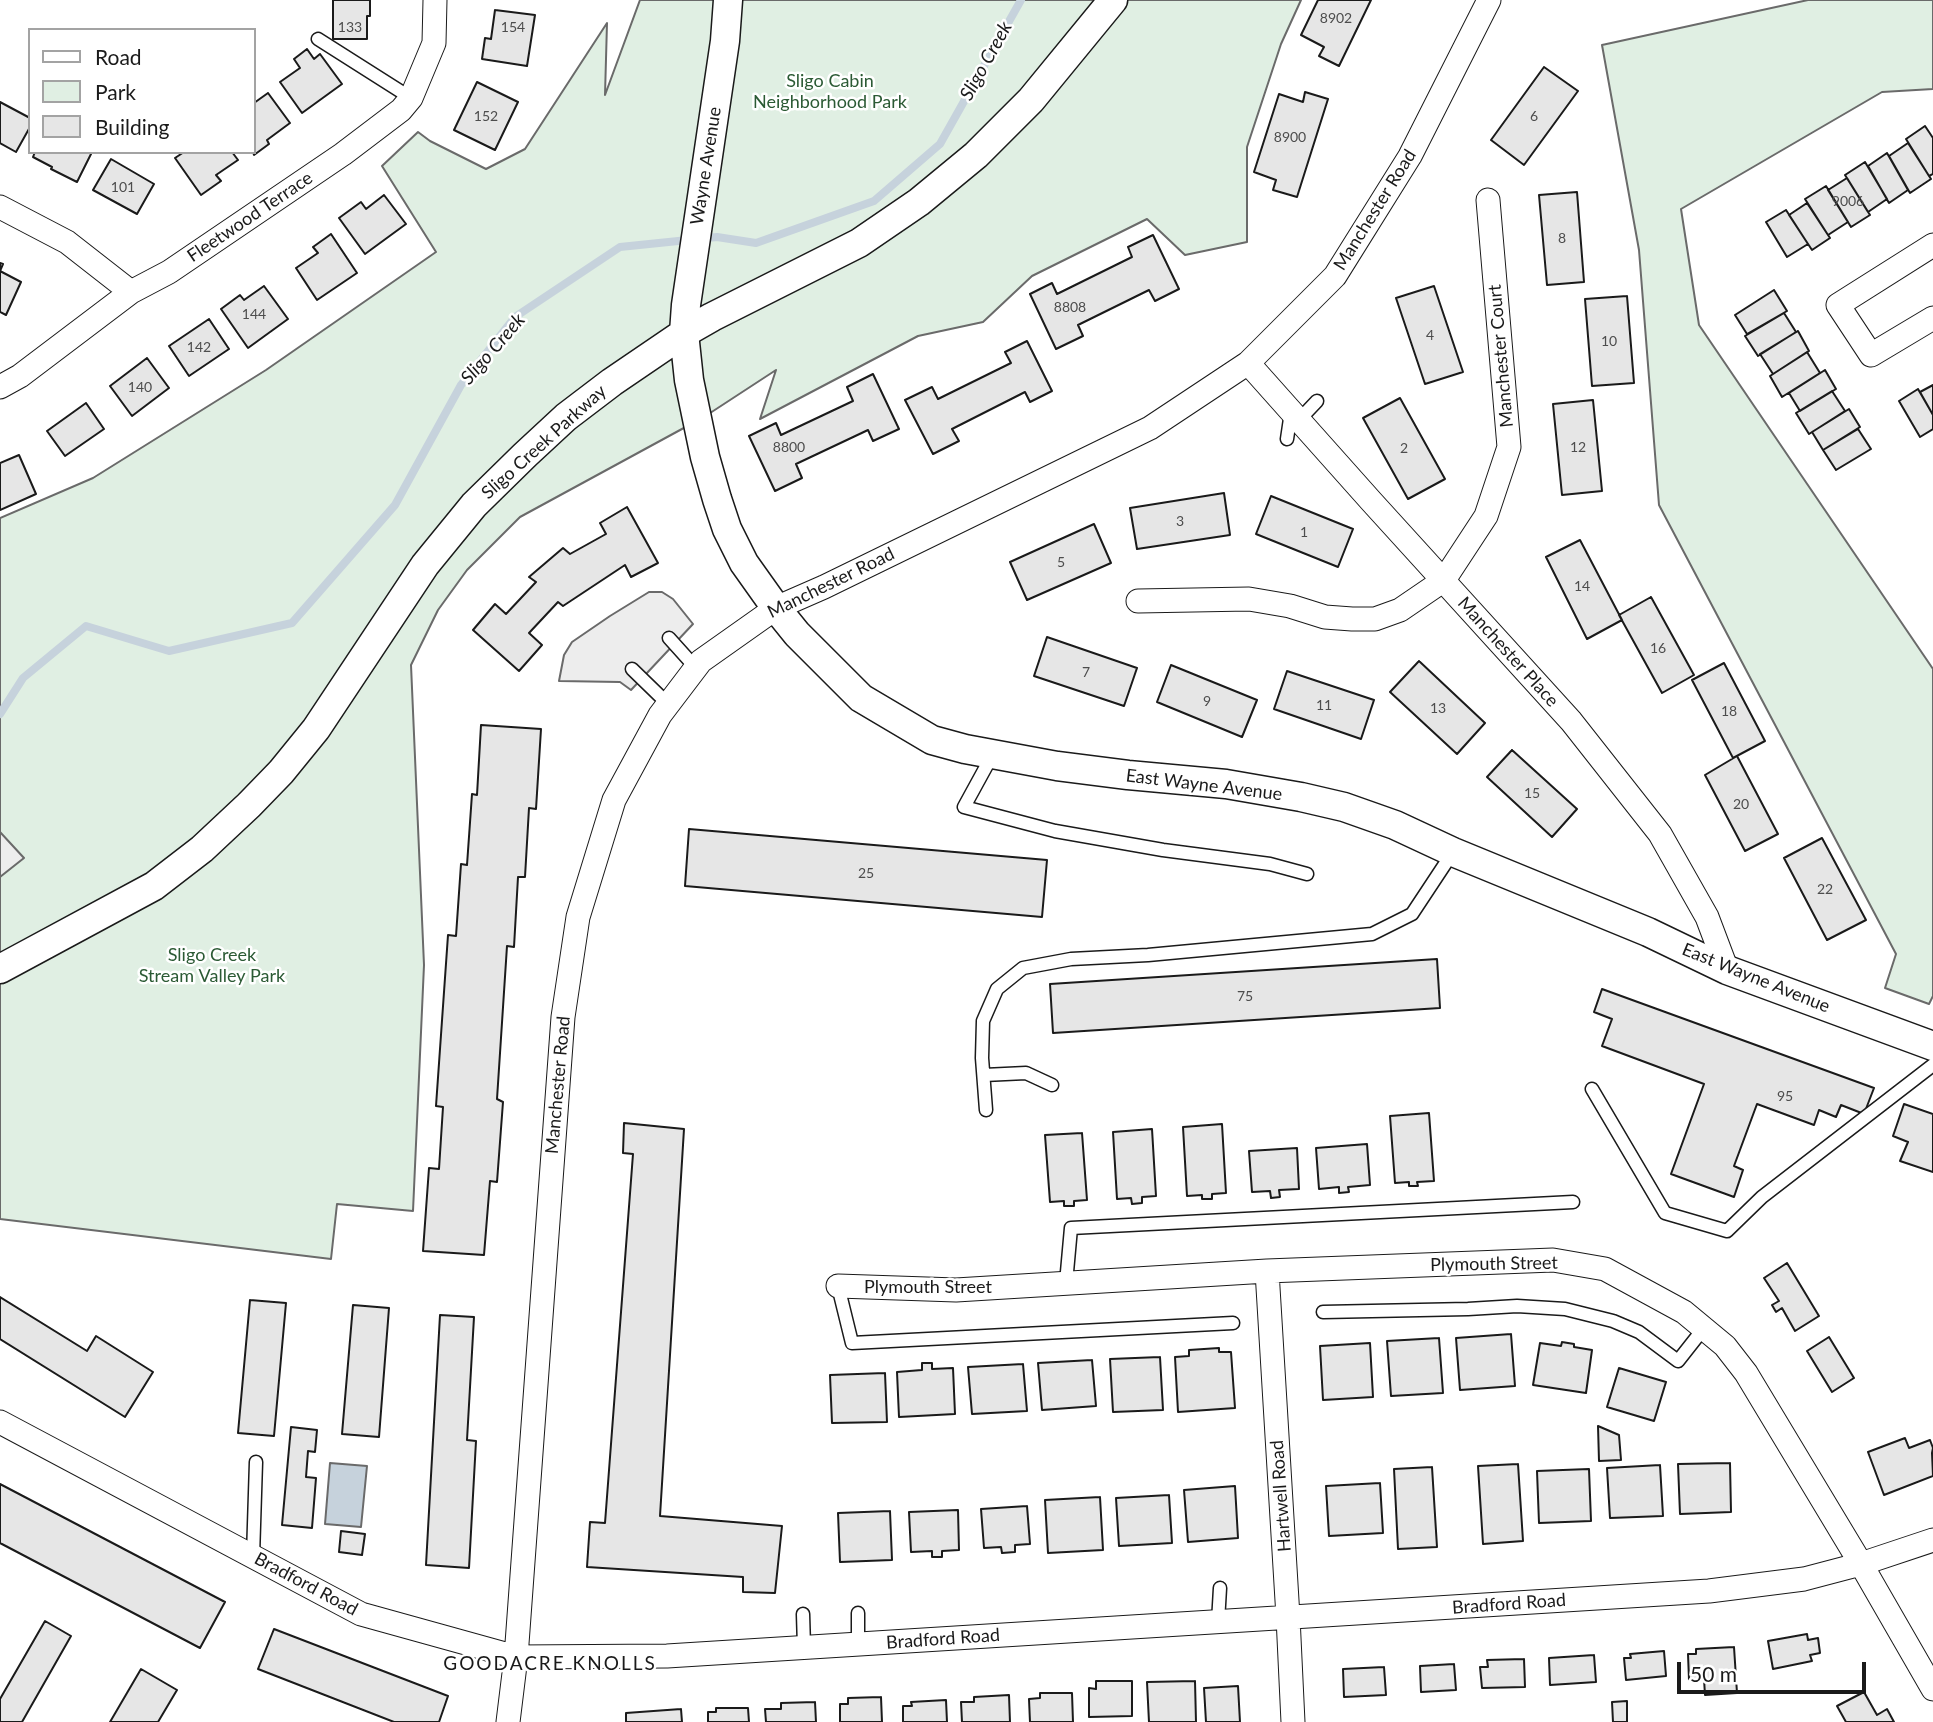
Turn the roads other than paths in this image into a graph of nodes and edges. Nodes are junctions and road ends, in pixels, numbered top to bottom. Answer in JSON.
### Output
{"nodes":[{"id":1,"x":435,"y":0,"type":"edge"},
{"id":2,"x":728,"y":0,"type":"edge"},
{"id":3,"x":1113,"y":0,"type":"edge"},
{"id":4,"x":1489,"y":0,"type":"edge"},
{"id":5,"x":318,"y":39,"type":"dead end"},
{"id":6,"x":411,"y":98,"type":"junction"},
{"id":7,"x":1488,"y":200,"type":"dead end"},
{"id":8,"x":0,"y":207,"type":"edge"},
{"id":9,"x":1933,"y":245,"type":"edge"},
{"id":10,"x":131,"y":292,"type":"junction"},
{"id":11,"x":1933,"y":318,"type":"edge"},
{"id":12,"x":684,"y":333,"type":"junction"},
{"id":13,"x":1248,"y":363,"type":"junction"},
{"id":14,"x":0,"y":387,"type":"edge"},
{"id":15,"x":1317,"y":401,"type":"dead end"},
{"id":16,"x":1293,"y":424,"type":"junction"},
{"id":17,"x":1444,"y":580,"type":"junction"},
{"id":18,"x":1138,"y":601,"type":"dead end"},
{"id":19,"x":776,"y":608,"type":"junction"},
{"id":20,"x":669,"y":638,"type":"dead end"},
{"id":21,"x":696,"y":668,"type":"junction"},
{"id":22,"x":632,"y":669,"type":"dead end"},
{"id":23,"x":668,"y":704,"type":"junction"},
{"id":24,"x":993,"y":753,"type":"junction"},
{"id":25,"x":1453,"y":852,"type":"junction"},
{"id":26,"x":1307,"y":874,"type":"dead end"},
{"id":27,"x":0,"y":969,"type":"edge"},
{"id":28,"x":1727,"y":970,"type":"junction"},
{"id":29,"x":1933,"y":1046,"type":"edge"},
{"id":30,"x":1933,"y":1065,"type":"edge"},
{"id":31,"x":984,"y":1075,"type":"junction"},
{"id":32,"x":1052,"y":1085,"type":"dead end"},
{"id":33,"x":1592,"y":1089,"type":"dead end"},
{"id":34,"x":986,"y":1110,"type":"dead end"},
{"id":35,"x":1573,"y":1202,"type":"dead end"},
{"id":36,"x":1267,"y":1271,"type":"junction"},
{"id":37,"x":1066,"y":1283,"type":"junction"},
{"id":38,"x":838,"y":1286,"type":"joint"},
{"id":39,"x":1323,"y":1312,"type":"dead end"},
{"id":40,"x":1233,"y":1323,"type":"dead end"},
{"id":41,"x":1704,"y":1328,"type":"junction"},
{"id":42,"x":0,"y":1422,"type":"edge"},
{"id":43,"x":256,"y":1462,"type":"dead end"},
{"id":44,"x":1933,"y":1540,"type":"edge"},
{"id":45,"x":253,"y":1556,"type":"junction"},
{"id":46,"x":1861,"y":1564,"type":"junction"},
{"id":47,"x":1220,"y":1588,"type":"dead end"},
{"id":48,"x":858,"y":1613,"type":"dead end"},
{"id":49,"x":803,"y":1614,"type":"dead end"},
{"id":50,"x":1289,"y":1618,"type":"junction"},
{"id":51,"x":1218,"y":1622,"type":"junction"},
{"id":52,"x":858,"y":1644,"type":"junction"},
{"id":53,"x":804,"y":1647,"type":"junction"},
{"id":54,"x":516,"y":1657,"type":"junction"},
{"id":55,"x":1933,"y":1689,"type":"edge"},
{"id":56,"x":508,"y":1722,"type":"edge"},
{"id":57,"x":1293,"y":1722,"type":"edge"}],
"edges":[{"from":1,"to":6,"type":"street","name":"Fleetwood Terrace"},
{"from":2,"to":12,"type":"street","name":"Wayne Avenue"},
{"from":3,"to":12,"type":"street","name":"Sligo Creek Parkway"},
{"from":4,"to":13,"type":"street","name":"Manchester Road"},
{"from":5,"to":6,"type":"lane"},
{"from":6,"to":10,"type":"street","name":"Fleetwood Terrace"},
{"from":7,"to":17,"type":"street","name":"Manchester Court"},
{"from":8,"to":10,"type":"street"},
{"from":9,"to":11,"type":"street"},
{"from":10,"to":14,"type":"street","name":"Fleetwood Terrace"},
{"from":12,"to":19,"type":"street","name":"East Wayne Avenue"},
{"from":12,"to":27,"type":"street","name":"Sligo Creek Parkway"},
{"from":13,"to":16,"type":"street","name":"Manchester Place"},
{"from":13,"to":19,"type":"street","name":"Manchester Road"},
{"from":15,"to":16,"type":"lane"},
{"from":16,"to":17,"type":"street","name":"Manchester Place"},
{"from":17,"to":18,"type":"street"},
{"from":17,"to":28,"type":"street","name":"Manchester Place"},
{"from":19,"to":21,"type":"street","name":"Manchester Road"},
{"from":19,"to":24,"type":"street","name":"East Wayne Avenue"},
{"from":20,"to":21,"type":"lane"},
{"from":21,"to":23,"type":"street","name":"Manchester Road"},
{"from":22,"to":23,"type":"lane"},
{"from":23,"to":54,"type":"street","name":"Manchester Road"},
{"from":24,"to":25,"type":"street","name":"East Wayne Avenue"},
{"from":24,"to":26,"type":"lane"},
{"from":25,"to":28,"type":"street","name":"East Wayne Avenue"},
{"from":25,"to":31,"type":"lane"},
{"from":28,"to":29,"type":"street","name":"East Wayne Avenue"},
{"from":30,"to":33,"type":"lane"},
{"from":31,"to":32,"type":"lane"},
{"from":31,"to":34,"type":"lane"},
{"from":35,"to":37,"type":"lane"},
{"from":36,"to":37,"type":"street","name":"Plymouth Street"},
{"from":36,"to":41,"type":"street","name":"Plymouth Street"},
{"from":36,"to":50,"type":"street","name":"Hartwell Road"},
{"from":37,"to":38,"type":"street","name":"Plymouth Street"},
{"from":38,"to":40,"type":"lane"},
{"from":39,"to":41,"type":"lane"},
{"from":41,"to":46,"type":"street","name":"Plymouth Street"},
{"from":42,"to":45,"type":"street","name":"Bradford Road"},
{"from":43,"to":45,"type":"lane"},
{"from":44,"to":46,"type":"street","name":"Bradford Road"},
{"from":45,"to":54,"type":"street","name":"Bradford Road"},
{"from":46,"to":50,"type":"street","name":"Bradford Road"},
{"from":46,"to":55,"type":"street","name":"Plymouth Street"},
{"from":47,"to":51,"type":"lane"},
{"from":48,"to":52,"type":"lane"},
{"from":49,"to":53,"type":"lane"},
{"from":50,"to":51,"type":"street","name":"Bradford Road"},
{"from":50,"to":57,"type":"street","name":"Hartwell Road"},
{"from":51,"to":52,"type":"street","name":"Bradford Road"},
{"from":52,"to":53,"type":"street","name":"Bradford Road"},
{"from":53,"to":54,"type":"street","name":"Bradford Road"},
{"from":54,"to":56,"type":"street","name":"Manchester Road"}]}
